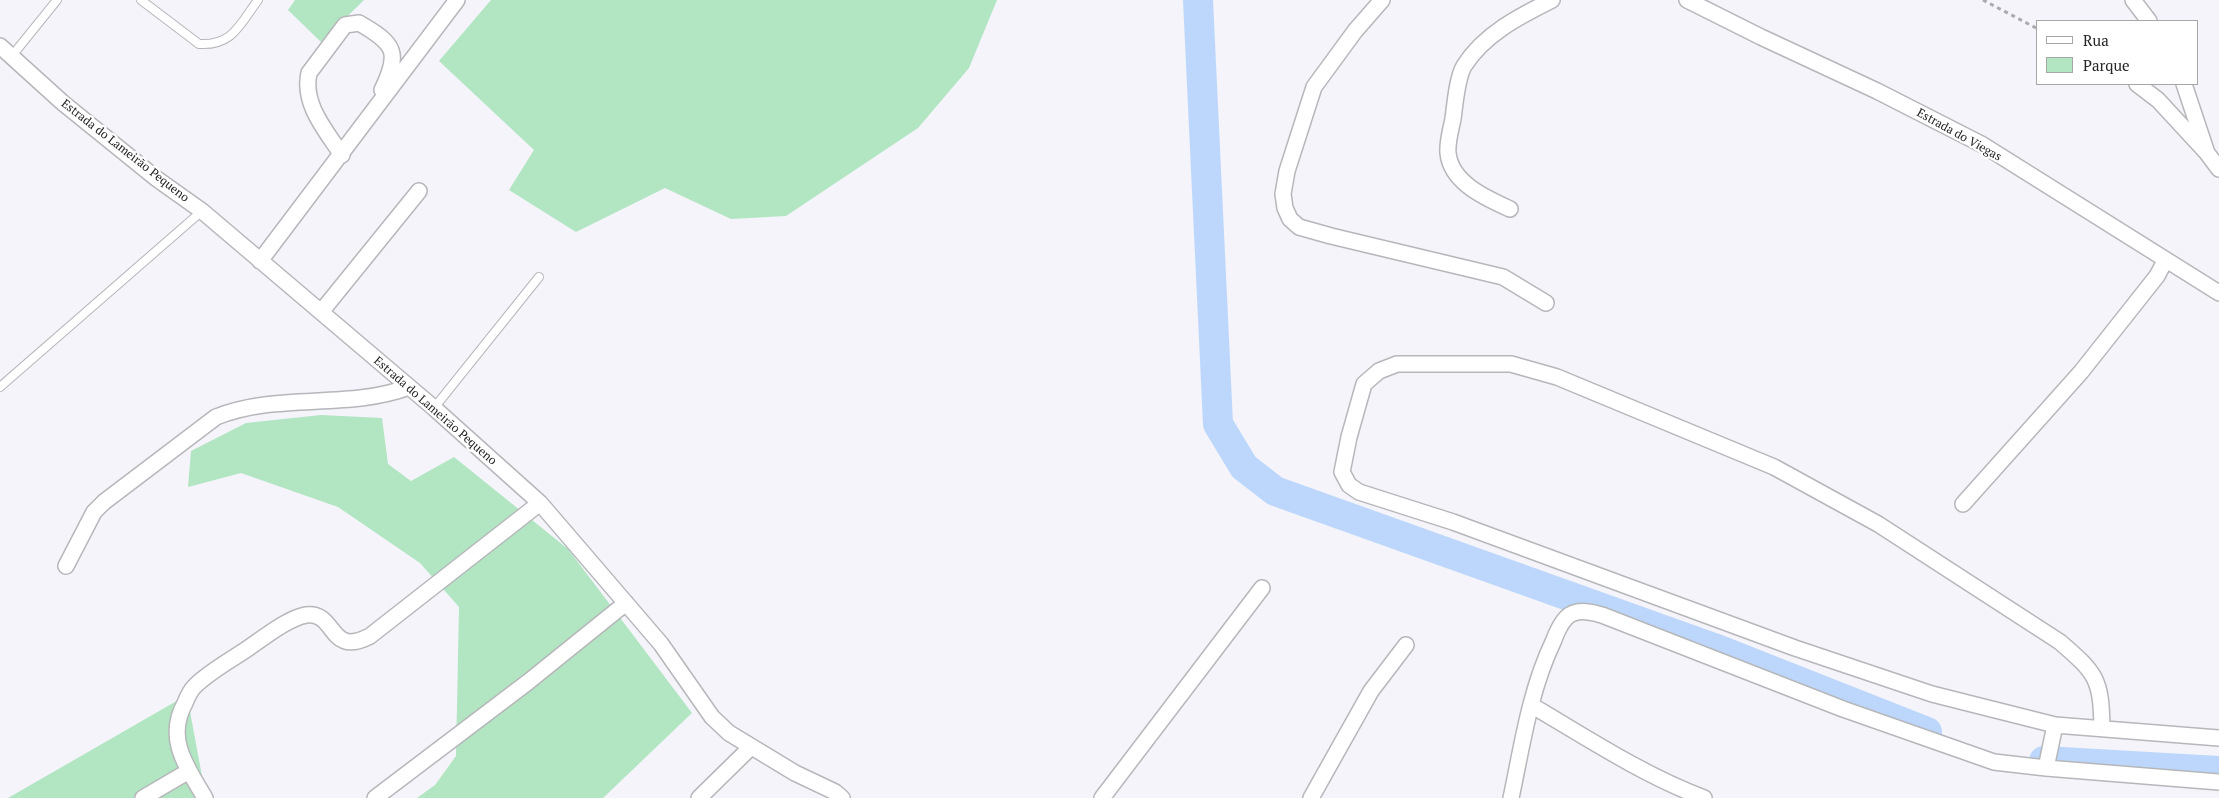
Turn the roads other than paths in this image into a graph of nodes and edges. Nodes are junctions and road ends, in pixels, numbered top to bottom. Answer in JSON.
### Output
{"nodes":[{"id":1,"x":57,"y":0,"type":"edge"},
{"id":2,"x":141,"y":0,"type":"edge"},
{"id":3,"x":258,"y":0,"type":"edge"},
{"id":4,"x":457,"y":0,"type":"edge"},
{"id":5,"x":1382,"y":0,"type":"edge"},
{"id":6,"x":1552,"y":0,"type":"edge"},
{"id":7,"x":1687,"y":0,"type":"edge"},
{"id":8,"x":2134,"y":0,"type":"edge"},
{"id":9,"x":2148,"y":20,"type":"edge"},
{"id":10,"x":0,"y":46,"type":"edge"},
{"id":11,"x":11,"y":57,"type":"junction"},
{"id":12,"x":2138,"y":85,"type":"edge"},
{"id":13,"x":2184,"y":85,"type":"edge"},
{"id":14,"x":372,"y":115,"type":"junction"},
{"id":15,"x":2207,"y":153,"type":"junction"},
{"id":16,"x":342,"y":155,"type":"junction"},
{"id":17,"x":2219,"y":169,"type":"edge"},
{"id":18,"x":419,"y":191,"type":"dead end"},
{"id":19,"x":1510,"y":210,"type":"dead end"},
{"id":20,"x":202,"y":211,"type":"junction"},
{"id":21,"x":260,"y":261,"type":"junction"},
{"id":22,"x":2165,"y":261,"type":"junction"},
{"id":23,"x":539,"y":277,"type":"dead end"},
{"id":24,"x":2219,"y":293,"type":"edge"},
{"id":25,"x":1546,"y":303,"type":"dead end"},
{"id":26,"x":321,"y":312,"type":"junction"},
{"id":27,"x":0,"y":387,"type":"edge"},
{"id":28,"x":410,"y":387,"type":"junction"},
{"id":29,"x":434,"y":408,"type":"junction"},
{"id":30,"x":540,"y":503,"type":"junction"},
{"id":31,"x":1963,"y":504,"type":"dead end"},
{"id":32,"x":66,"y":566,"type":"dead end"},
{"id":33,"x":1262,"y":588,"type":"dead end"},
{"id":34,"x":626,"y":604,"type":"junction"},
{"id":35,"x":1406,"y":644,"type":"dead end"},
{"id":36,"x":1531,"y":705,"type":"junction"},
{"id":37,"x":2055,"y":725,"type":"junction"},
{"id":38,"x":2102,"y":728,"type":"junction"},
{"id":39,"x":2219,"y":738,"type":"edge"},
{"id":40,"x":751,"y":747,"type":"junction"},
{"id":41,"x":2046,"y":768,"type":"junction"},
{"id":42,"x":189,"y":771,"type":"junction"},
{"id":43,"x":2219,"y":782,"type":"edge"},
{"id":44,"x":836,"y":796,"type":"edge"},
{"id":45,"x":142,"y":798,"type":"edge"},
{"id":46,"x":205,"y":798,"type":"edge"},
{"id":47,"x":375,"y":798,"type":"edge"},
{"id":48,"x":699,"y":798,"type":"edge"},
{"id":49,"x":1102,"y":798,"type":"edge"},
{"id":50,"x":1311,"y":798,"type":"edge"},
{"id":51,"x":1511,"y":798,"type":"edge"},
{"id":52,"x":1704,"y":798,"type":"edge"}],
"edges":[{"from":1,"to":11,"type":"lane"},
{"from":2,"to":3,"type":"lane"},
{"from":4,"to":14,"type":"street"},
{"from":5,"to":25,"type":"street"},
{"from":6,"to":19,"type":"street"},
{"from":7,"to":22,"type":"street","name":"Estrada do Viegas"},
{"from":8,"to":9,"type":"street"},
{"from":10,"to":11,"type":"street","name":"Estrada do Lameirão Pequeno"},
{"from":11,"to":20,"type":"street","name":"Estrada do Lameirão Pequeno"},
{"from":12,"to":15,"type":"street"},
{"from":13,"to":15,"type":"street"},
{"from":14,"to":16,"type":"street"},
{"from":14,"to":16,"type":"street"},
{"from":15,"to":17,"type":"street"},
{"from":16,"to":21,"type":"street"},
{"from":18,"to":26,"type":"street"},
{"from":20,"to":21,"type":"street","name":"Estrada do Lameirão Pequeno"},
{"from":20,"to":27,"type":"lane"},
{"from":21,"to":26,"type":"street","name":"Estrada do Lameirão Pequeno"},
{"from":22,"to":24,"type":"street","name":"Estrada do Viegas"},
{"from":22,"to":31,"type":"street"},
{"from":23,"to":29,"type":"lane"},
{"from":26,"to":28,"type":"street","name":"Estrada do Lameirão Pequeno"},
{"from":28,"to":29,"type":"street","name":"Estrada do Lameirão Pequeno"},
{"from":28,"to":32,"type":"street"},
{"from":29,"to":30,"type":"street","name":"Estrada do Lameirão Pequeno"},
{"from":30,"to":34,"type":"street","name":"Estrada do Lameirão Pequeno"},
{"from":30,"to":42,"type":"street"},
{"from":33,"to":49,"type":"street"},
{"from":34,"to":40,"type":"street","name":"Estrada do Lameirão Pequeno"},
{"from":34,"to":47,"type":"street"},
{"from":35,"to":50,"type":"street"},
{"from":36,"to":41,"type":"street"},
{"from":36,"to":51,"type":"street"},
{"from":36,"to":52,"type":"street"},
{"from":37,"to":38,"type":"street"},
{"from":37,"to":38,"type":"street"},
{"from":37,"to":41,"type":"street"},
{"from":38,"to":39,"type":"street"},
{"from":40,"to":44,"type":"street","name":"Estrada do Lameirão Pequeno"},
{"from":40,"to":48,"type":"street"},
{"from":41,"to":43,"type":"street"},
{"from":42,"to":45,"type":"street"},
{"from":42,"to":46,"type":"street"}]}
